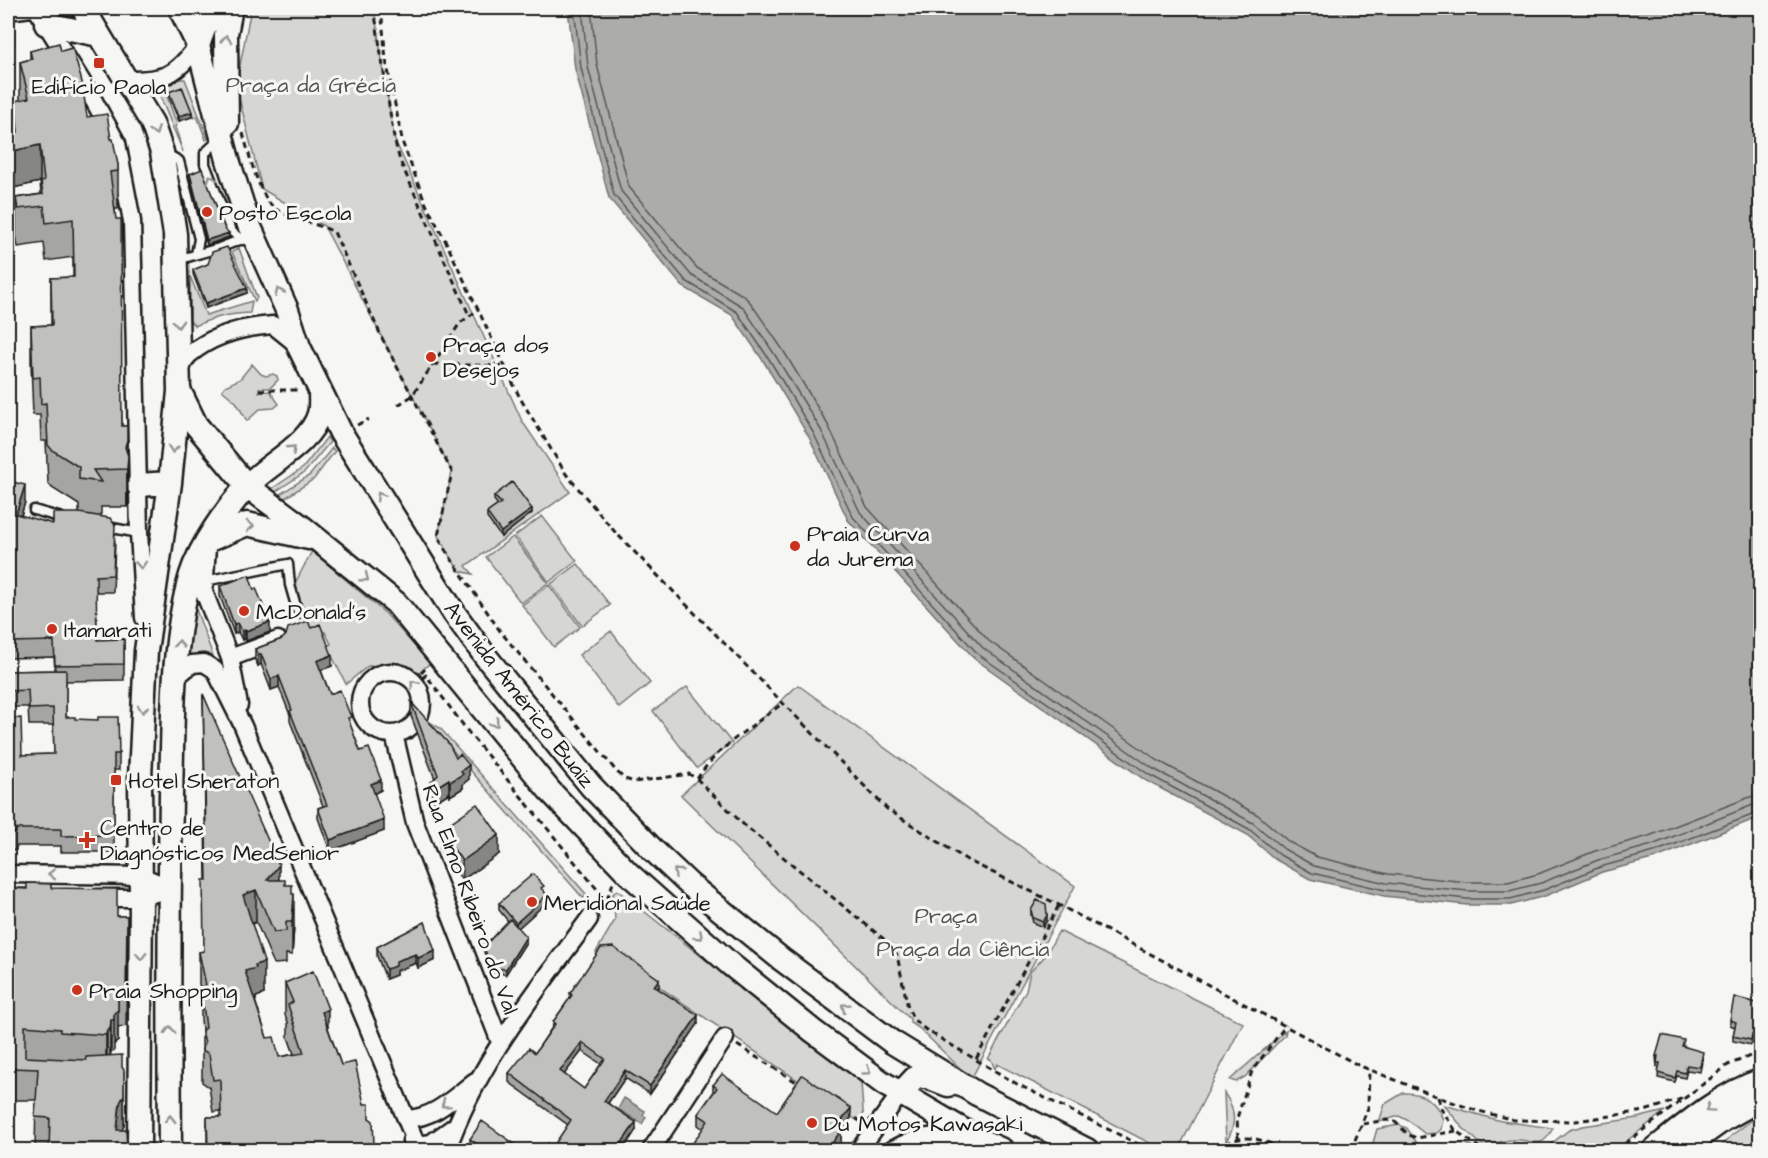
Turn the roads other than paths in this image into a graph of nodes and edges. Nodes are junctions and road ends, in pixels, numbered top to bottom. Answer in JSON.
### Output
{"nodes":[{"id":1,"x":83,"y":8,"type":"edge"},
{"id":2,"x":180,"y":8,"type":"edge"},
{"id":3,"x":212,"y":8,"type":"edge"},
{"id":4,"x":231,"y":8,"type":"edge"},
{"id":5,"x":8,"y":11,"type":"edge"},
{"id":6,"x":40,"y":12,"type":"edge"},
{"id":7,"x":99,"y":35,"type":"junction"},
{"id":8,"x":198,"y":45,"type":"junction"},
{"id":9,"x":127,"y":80,"type":"junction"},
{"id":10,"x":232,"y":132,"type":"junction"},
{"id":11,"x":228,"y":160,"type":"junction"},
{"id":12,"x":247,"y":236,"type":"junction"},
{"id":13,"x":186,"y":258,"type":"junction"},
{"id":14,"x":299,"y":347,"type":"junction"},
{"id":15,"x":180,"y":380,"type":"junction"},
{"id":16,"x":320,"y":390,"type":"junction"},
{"id":17,"x":170,"y":483,"type":"junction"},
{"id":18,"x":138,"y":485,"type":"junction"},
{"id":19,"x":247,"y":486,"type":"junction"},
{"id":20,"x":34,"y":510,"type":"dead end"},
{"id":21,"x":69,"y":521,"type":"edge"},
{"id":22,"x":96,"y":525,"type":"edge"},
{"id":23,"x":139,"y":533,"type":"junction"},
{"id":24,"x":207,"y":541,"type":"junction"},
{"id":25,"x":320,"y":541,"type":"junction"},
{"id":26,"x":204,"y":581,"type":"junction"},
{"id":27,"x":298,"y":613,"type":"dead end"},
{"id":28,"x":278,"y":640,"type":"edge"},
{"id":29,"x":146,"y":651,"type":"junction"},
{"id":30,"x":231,"y":658,"type":"junction"},
{"id":31,"x":176,"y":677,"type":"junction"},
{"id":32,"x":243,"y":726,"type":"junction"},
{"id":33,"x":394,"y":734,"type":"dead end"},
{"id":34,"x":17,"y":879,"type":"edge"},
{"id":35,"x":141,"y":887,"type":"junction"},
{"id":36,"x":170,"y":888,"type":"junction"},
{"id":37,"x":86,"y":898,"type":"edge"},
{"id":38,"x":589,"y":919,"type":"road end"},
{"id":39,"x":725,"y":1038,"type":"road end"},
{"id":40,"x":500,"y":1042,"type":"junction"},
{"id":41,"x":478,"y":1078,"type":"junction"},
{"id":42,"x":1761,"y":1081,"type":"edge"},
{"id":43,"x":901,"y":1093,"type":"junction"},
{"id":44,"x":1761,"y":1099,"type":"edge"},
{"id":45,"x":1018,"y":1116,"type":"junction"},
{"id":46,"x":406,"y":1119,"type":"junction"},
{"id":47,"x":455,"y":1126,"type":"junction"},
{"id":48,"x":978,"y":1139,"type":"junction"},
{"id":49,"x":415,"y":1147,"type":"edge"},
{"id":50,"x":139,"y":1150,"type":"edge"},
{"id":51,"x":170,"y":1150,"type":"edge"},
{"id":52,"x":447,"y":1150,"type":"edge"},
{"id":53,"x":651,"y":1150,"type":"edge"},
{"id":54,"x":860,"y":1150,"type":"edge"},
{"id":55,"x":891,"y":1150,"type":"edge"},
{"id":56,"x":1002,"y":1150,"type":"edge"},
{"id":57,"x":1087,"y":1150,"type":"edge"},
{"id":58,"x":1654,"y":1150,"type":"edge"},
{"id":59,"x":1682,"y":1150,"type":"edge"}],
"edges":[{"from":1,"to":7,"type":"main road"},
{"from":2,"to":8,"type":"main road","name":"Avenida Américo Buaiz"},
{"from":3,"to":8,"type":"main road"},
{"from":11,"to":4,"type":"main road","one_way":true},
{"from":5,"to":6,"type":"street"},
{"from":6,"to":7,"type":"main road"},
{"from":6,"to":18,"type":"street"},
{"from":7,"to":9,"type":"main road"},
{"from":8,"to":9,"type":"street"},
{"from":8,"to":10,"type":"main road","name":"Avenida Américo Buaiz"},
{"from":9,"to":13,"type":"main road","one_way":true},
{"from":10,"to":11,"type":"main road","name":"Avenida Américo Buaiz"},
{"from":12,"to":10,"type":"lane","one_way":true},
{"from":11,"to":12,"type":"main road","name":"Avenida Américo Buaiz"},
{"from":12,"to":13,"type":"lane"},
{"from":14,"to":12,"type":"main road","name":"Avenida Américo Buaiz","one_way":true},
{"from":13,"to":15,"type":"main road","one_way":true},
{"from":14,"to":15,"type":"street"},
{"from":14,"to":16,"type":"main road","name":"Avenida Américo Buaiz"},
{"from":15,"to":17,"type":"main road","one_way":true},
{"from":15,"to":19,"type":"main road","name":"Avenida Américo Buaiz"},
{"from":19,"to":16,"type":"main road","one_way":true},
{"from":45,"to":16,"type":"main road","name":"Avenida Américo Buaiz","one_way":true},
{"from":17,"to":18,"type":"main road"},
{"from":17,"to":29,"type":"main road"},
{"from":18,"to":23,"type":"street"},
{"from":19,"to":24,"type":"main road"},
{"from":19,"to":25,"type":"main road","name":"Avenida Américo Buaiz"},
{"from":20,"to":21,"type":"lane"},
{"from":22,"to":23,"type":"lane"},
{"from":23,"to":29,"type":"street","one_way":true},
{"from":24,"to":25,"type":"main road","one_way":true},
{"from":24,"to":26,"type":"street"},
{"from":31,"to":24,"type":"main road","one_way":true},
{"from":25,"to":43,"type":"main road","name":"Avenida Américo Buaiz","one_way":true},
{"from":26,"to":27,"type":"lane"},
{"from":26,"to":30,"type":"street"},
{"from":28,"to":30,"type":"street"},
{"from":29,"to":35,"type":"main road","one_way":true},
{"from":30,"to":32,"type":"street"},
{"from":31,"to":32,"type":"street"},
{"from":31,"to":36,"type":"main road"},
{"from":32,"to":46,"type":"street"},
{"from":33,"to":40,"type":"street","name":"Rua Elmo Ribeiro do Val"},
{"from":35,"to":34,"type":"street","one_way":true},
{"from":35,"to":36,"type":"street"},
{"from":35,"to":37,"type":"street"},
{"from":35,"to":50,"type":"main road","one_way":true},
{"from":51,"to":36,"type":"main road","one_way":true},
{"from":38,"to":40,"type":"street"},
{"from":39,"to":53,"type":"street"},
{"from":40,"to":41,"type":"street"},
{"from":41,"to":46,"type":"street","one_way":true},
{"from":41,"to":47,"type":"street"},
{"from":42,"to":58,"type":"main road","one_way":true},
{"from":43,"to":45,"type":"main road"},
{"from":43,"to":48,"type":"main road","name":"Avenida Américo Buaiz"},
{"from":43,"to":54,"type":"street"},
{"from":44,"to":59,"type":"main road"},
{"from":45,"to":57,"type":"main road","name":"Avenida Américo Buaiz"},
{"from":46,"to":49,"type":"street"},
{"from":47,"to":49,"type":"street"},
{"from":47,"to":52,"type":"street"},
{"from":48,"to":55,"type":"street"},
{"from":48,"to":56,"type":"main road","name":"Avenida Américo Buaiz"}]}
